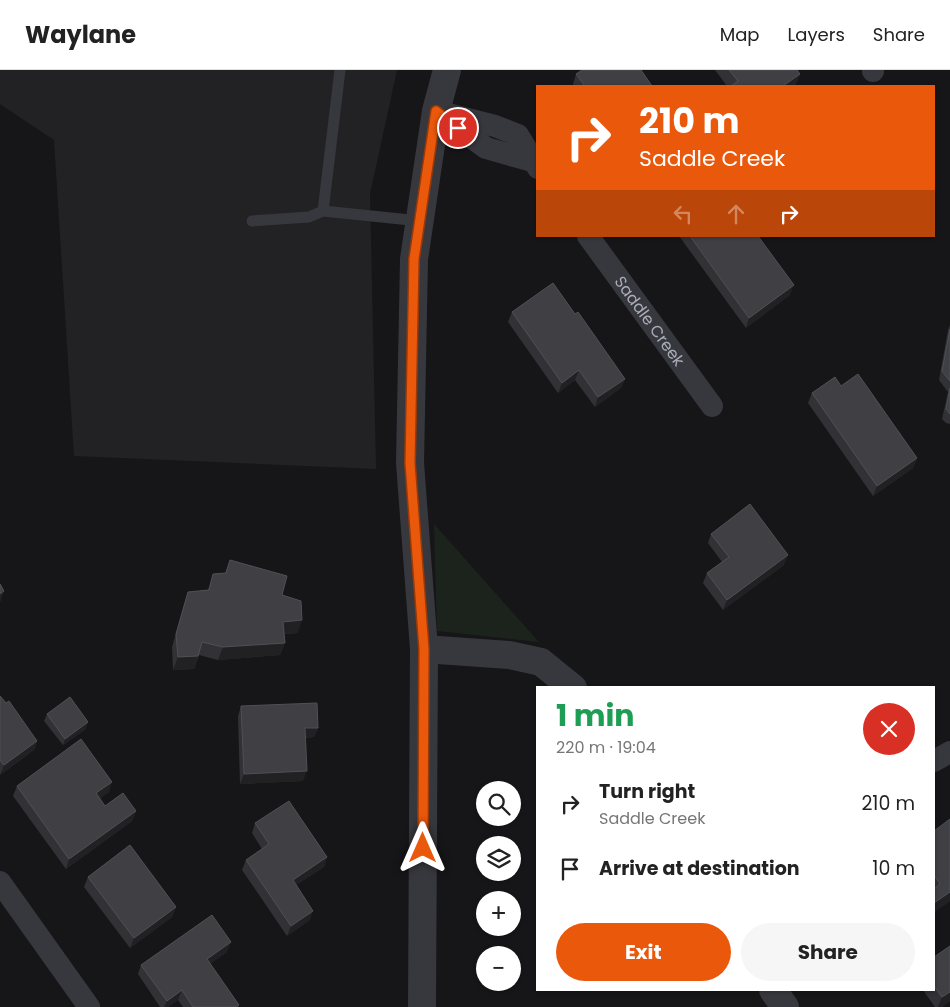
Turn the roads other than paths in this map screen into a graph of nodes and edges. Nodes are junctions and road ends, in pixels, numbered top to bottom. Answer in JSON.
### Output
{"nodes":[{"id":1,"x":340,"y":70,"type":"edge"},
{"id":2,"x":447,"y":70,"type":"edge"},
{"id":3,"x":436,"y":111,"type":"junction"},
{"id":4,"x":535,"y":165,"type":"edge"},
{"id":5,"x":323,"y":211,"type":"junction"},
{"id":6,"x":252,"y":221,"type":"dead end"},
{"id":7,"x":420,"y":221,"type":"junction"},
{"id":8,"x":589,"y":237,"type":"edge"},
{"id":9,"x":712,"y":406,"type":"dead end"},
{"id":10,"x":424,"y":649,"type":"junction"},
{"id":11,"x":570,"y":686,"type":"edge"},
{"id":12,"x":950,"y":752,"type":"edge"},
{"id":13,"x":935,"y":760,"type":"edge"},
{"id":14,"x":0,"y":882,"type":"edge"},
{"id":15,"x":773,"y":991,"type":"edge"},
{"id":16,"x":89,"y":1007,"type":"edge"},
{"id":17,"x":422,"y":1007,"type":"edge"},
{"id":18,"x":785,"y":1007,"type":"edge"}],
"edges":[{"from":1,"to":5,"type":"lane"},
{"from":2,"to":3,"type":"street"},
{"from":3,"to":4,"type":"street"},
{"from":3,"to":7,"type":"street"},
{"from":5,"to":6,"type":"lane"},
{"from":5,"to":7,"type":"lane"},
{"from":7,"to":10,"type":"street"},
{"from":8,"to":9,"type":"street","name":"Saddle Creek"},
{"from":10,"to":11,"type":"street"},
{"from":10,"to":17,"type":"street"},
{"from":12,"to":13,"type":"street"},
{"from":14,"to":16,"type":"street"},
{"from":15,"to":18,"type":"street"}]}
